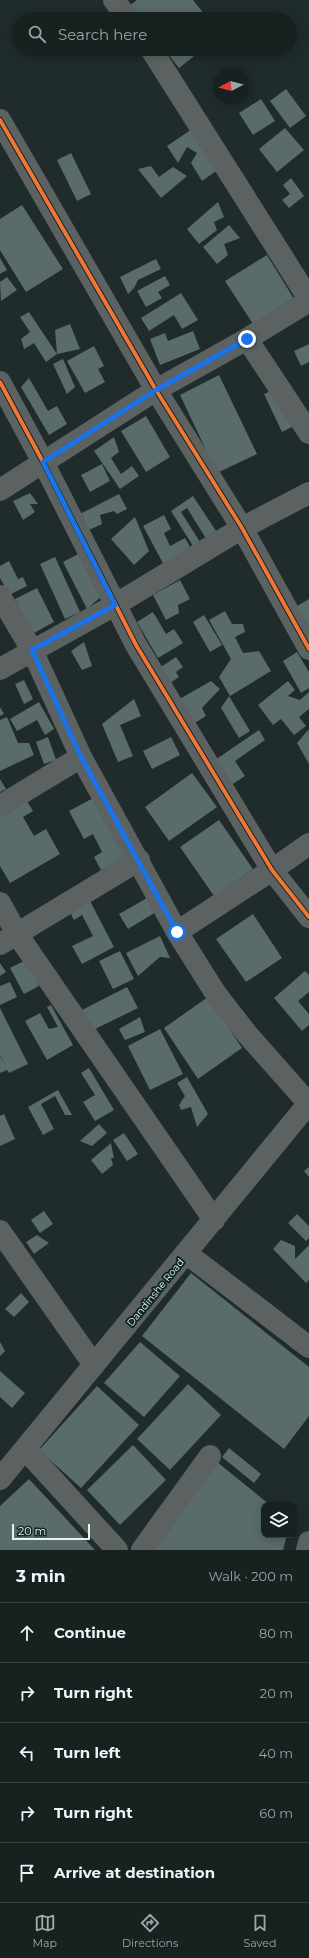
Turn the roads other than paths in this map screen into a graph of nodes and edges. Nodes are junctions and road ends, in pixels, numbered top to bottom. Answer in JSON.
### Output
{"nodes":[{"id":1,"x":155,"y":56,"type":"edge"},
{"id":2,"x":0,"y":120,"type":"edge"},
{"id":3,"x":309,"y":300,"type":"edge"},
{"id":4,"x":247,"y":339,"type":"junction"},
{"id":5,"x":0,"y":382,"type":"edge"},
{"id":6,"x":156,"y":390,"type":"junction"},
{"id":7,"x":309,"y":433,"type":"edge"},
{"id":8,"x":43,"y":462,"type":"junction"},
{"id":9,"x":0,"y":490,"type":"edge"},
{"id":10,"x":309,"y":493,"type":"edge"},
{"id":11,"x":242,"y":528,"type":"junction"},
{"id":12,"x":0,"y":596,"type":"edge"},
{"id":13,"x":115,"y":605,"type":"junction"},
{"id":14,"x":309,"y":649,"type":"edge"},
{"id":15,"x":32,"y":650,"type":"junction"},
{"id":16,"x":0,"y":669,"type":"edge"},
{"id":17,"x":81,"y":757,"type":"junction"},
{"id":18,"x":0,"y":806,"type":"edge"},
{"id":19,"x":309,"y":844,"type":"edge"},
{"id":20,"x":139,"y":860,"type":"junction"},
{"id":21,"x":272,"y":870,"type":"junction"},
{"id":22,"x":0,"y":903,"type":"edge"},
{"id":23,"x":309,"y":917,"type":"edge"},
{"id":24,"x":177,"y":932,"type":"junction"},
{"id":25,"x":9,"y":939,"type":"edge"},
{"id":26,"x":309,"y":1104,"type":"edge"},
{"id":27,"x":214,"y":1220,"type":"junction"},
{"id":28,"x":0,"y":1231,"type":"edge"},
{"id":29,"x":186,"y":1254,"type":"junction"},
{"id":30,"x":309,"y":1347,"type":"edge"},
{"id":31,"x":94,"y":1365,"type":"junction"},
{"id":32,"x":25,"y":1449,"type":"junction"},
{"id":33,"x":210,"y":1456,"type":"dead end"},
{"id":34,"x":0,"y":1479,"type":"edge"},
{"id":35,"x":309,"y":1542,"type":"edge"},
{"id":36,"x":117,"y":1550,"type":"edge"},
{"id":37,"x":142,"y":1550,"type":"edge"},
{"id":38,"x":307,"y":1550,"type":"edge"}],
"edges":[{"from":1,"to":3,"type":"street"},
{"from":2,"to":6,"type":"street"},
{"from":3,"to":4,"type":"street"},
{"from":4,"to":6,"type":"street"},
{"from":4,"to":7,"type":"street"},
{"from":5,"to":8,"type":"street"},
{"from":6,"to":8,"type":"street"},
{"from":6,"to":11,"type":"street"},
{"from":8,"to":9,"type":"street"},
{"from":8,"to":13,"type":"street"},
{"from":10,"to":11,"type":"street"},
{"from":11,"to":13,"type":"street"},
{"from":11,"to":14,"type":"street"},
{"from":12,"to":15,"type":"street"},
{"from":13,"to":15,"type":"street"},
{"from":13,"to":21,"type":"street"},
{"from":15,"to":16,"type":"street"},
{"from":15,"to":17,"type":"street"},
{"from":17,"to":18,"type":"street"},
{"from":17,"to":20,"type":"street"},
{"from":19,"to":21,"type":"street"},
{"from":20,"to":24,"type":"street"},
{"from":20,"to":25,"type":"street"},
{"from":21,"to":23,"type":"street"},
{"from":21,"to":24,"type":"street"},
{"from":22,"to":25,"type":"street"},
{"from":24,"to":26,"type":"street"},
{"from":25,"to":27,"type":"street"},
{"from":26,"to":27,"type":"street","name":"Dandinshe Road"},
{"from":27,"to":29,"type":"street","name":"Dandinshe Road"},
{"from":28,"to":31,"type":"street"},
{"from":29,"to":30,"type":"street"},
{"from":29,"to":31,"type":"street","name":"Dandinshe Road"},
{"from":31,"to":32,"type":"street","name":"Dandinshe Road"},
{"from":32,"to":34,"type":"street","name":"Dandinshe Road"},
{"from":32,"to":36,"type":"street"},
{"from":33,"to":37,"type":"street"},
{"from":35,"to":38,"type":"street"}]}
